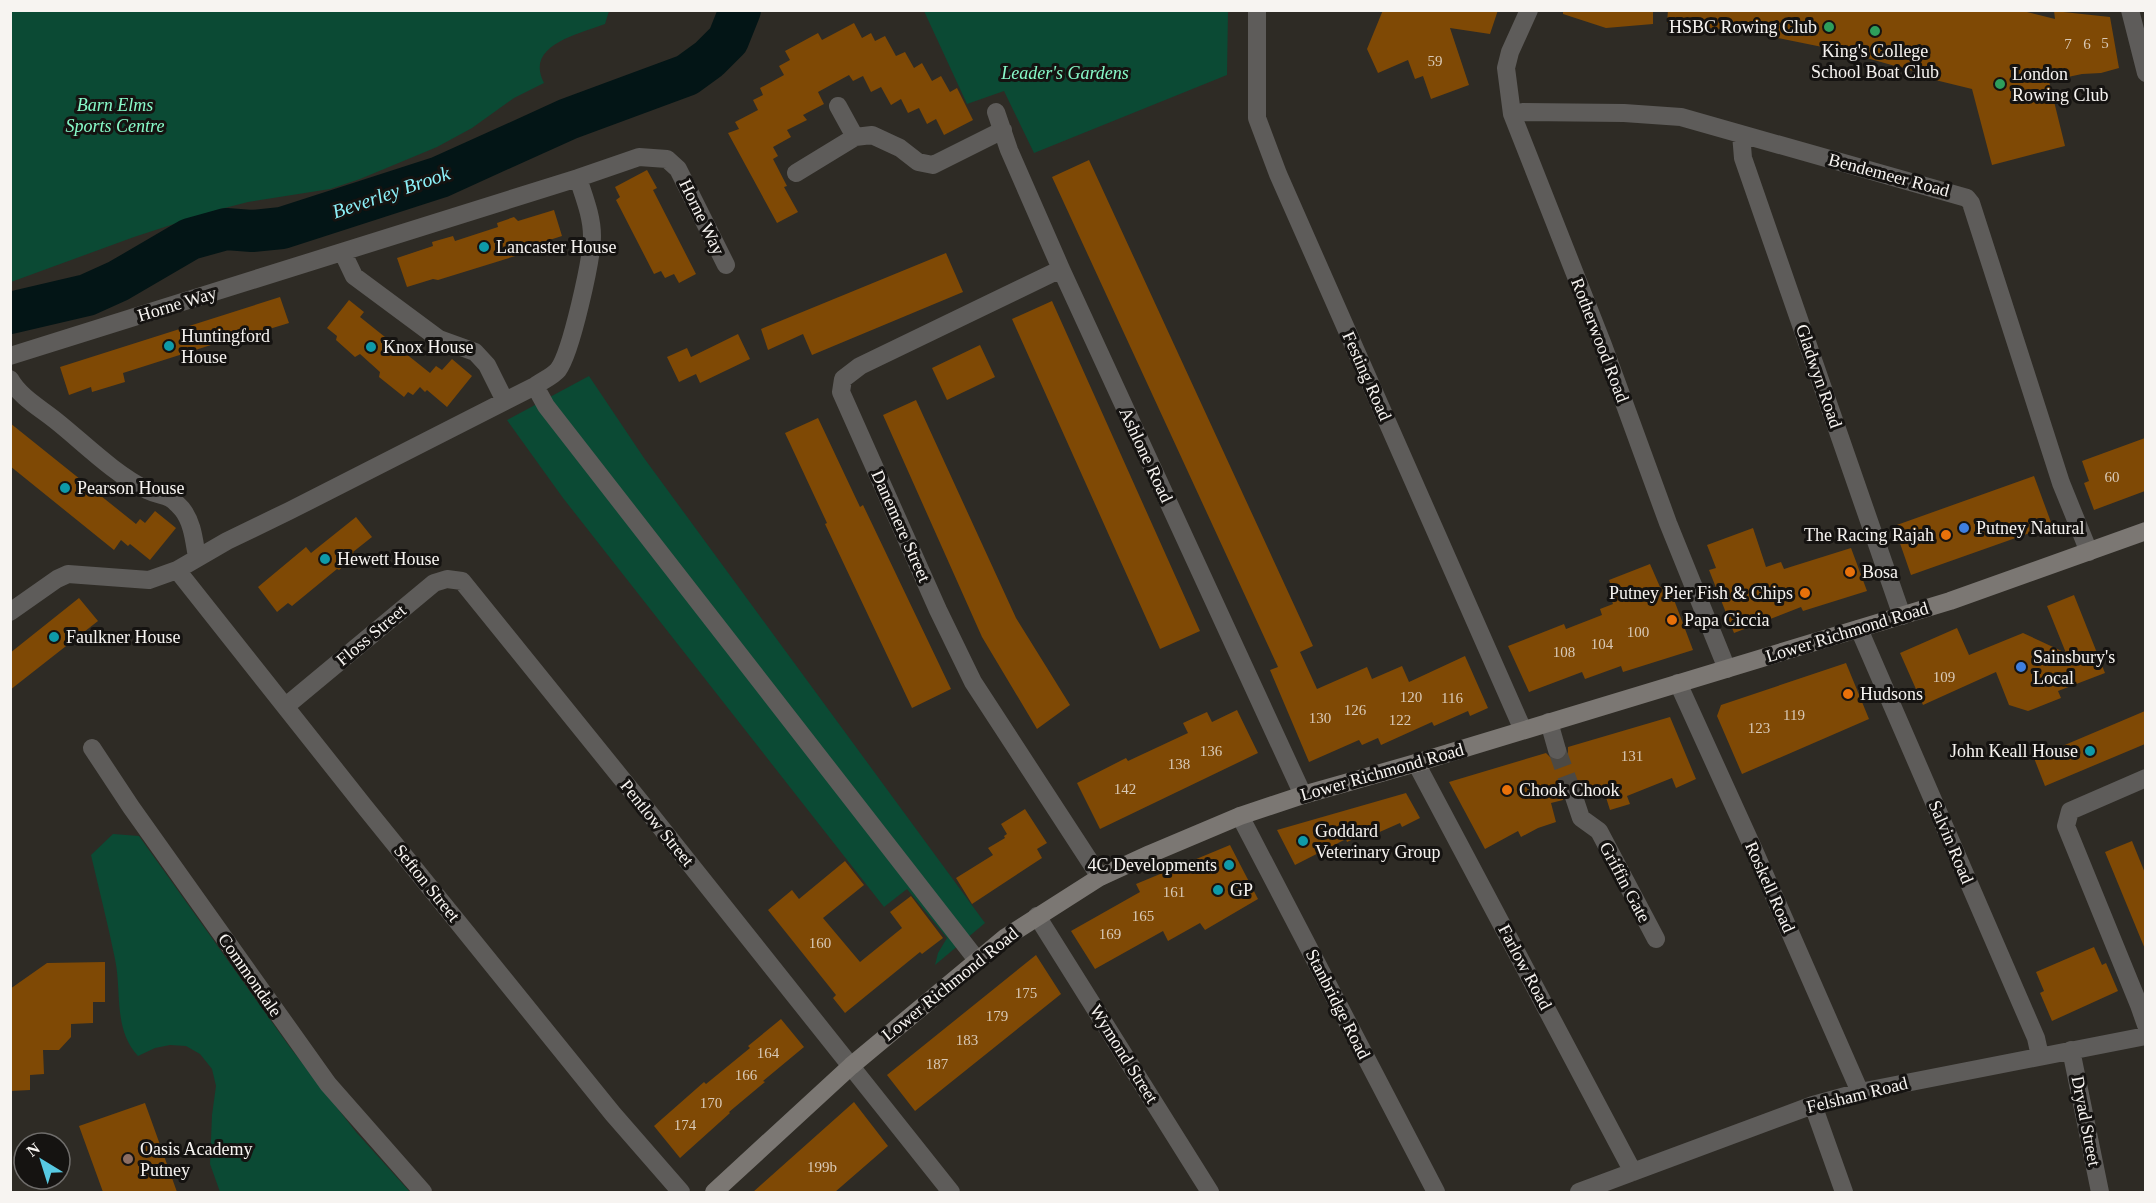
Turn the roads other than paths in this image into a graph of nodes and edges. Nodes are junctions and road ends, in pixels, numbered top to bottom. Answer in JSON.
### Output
{"nodes":[{"id":1,"x":1257,"y":10,"type":"edge"},
{"id":2,"x":1529,"y":10,"type":"edge"},
{"id":3,"x":2130,"y":10,"type":"edge"},
{"id":4,"x":2145,"y":73,"type":"edge"},
{"id":5,"x":838,"y":106,"type":"dead end"},
{"id":6,"x":996,"y":112,"type":"dead end"},
{"id":7,"x":1512,"y":114,"type":"junction"},
{"id":8,"x":1003,"y":130,"type":"junction"},
{"id":9,"x":1741,"y":134,"type":"junction"},
{"id":10,"x":855,"y":137,"type":"junction"},
{"id":11,"x":796,"y":173,"type":"dead end"},
{"id":12,"x":578,"y":178,"type":"junction"},
{"id":13,"x":343,"y":253,"type":"junction"},
{"id":14,"x":726,"y":265,"type":"dead end"},
{"id":15,"x":1061,"y":269,"type":"junction"},
{"id":16,"x":10,"y":356,"type":"edge"},
{"id":17,"x":10,"y":379,"type":"edge"},
{"id":18,"x":535,"y":386,"type":"junction"},
{"id":19,"x":505,"y":401,"type":"junction"},
{"id":20,"x":2145,"y":531,"type":"edge"},
{"id":21,"x":2090,"y":552,"type":"junction"},
{"id":22,"x":197,"y":557,"type":"junction"},
{"id":23,"x":177,"y":570,"type":"junction"},
{"id":24,"x":462,"y":581,"type":"joint"},
{"id":25,"x":10,"y":612,"type":"edge"},
{"id":26,"x":1902,"y":616,"type":"junction"},
{"id":27,"x":1858,"y":629,"type":"junction"},
{"id":28,"x":1727,"y":669,"type":"junction"},
{"id":29,"x":1678,"y":683,"type":"junction"},
{"id":30,"x":286,"y":706,"type":"junction"},
{"id":31,"x":1549,"y":722,"type":"junction"},
{"id":32,"x":1523,"y":730,"type":"junction"},
{"id":33,"x":92,"y":748,"type":"dead end"},
{"id":34,"x":1557,"y":750,"type":"tunnel mouth"},
{"id":35,"x":1416,"y":763,"type":"junction"},
{"id":36,"x":2145,"y":778,"type":"edge"},
{"id":37,"x":1303,"y":795,"type":"junction"},
{"id":38,"x":1574,"y":796,"type":"tunnel mouth"},
{"id":39,"x":1240,"y":816,"type":"junction"},
{"id":40,"x":1101,"y":878,"type":"junction"},
{"id":41,"x":1036,"y":916,"type":"junction"},
{"id":42,"x":1656,"y":939,"type":"dead end"},
{"id":43,"x":977,"y":960,"type":"junction"},
{"id":44,"x":2145,"y":1025,"type":"edge"},
{"id":45,"x":2145,"y":1036,"type":"edge"},
{"id":46,"x":2071,"y":1050,"type":"junction"},
{"id":47,"x":2040,"y":1056,"type":"junction"},
{"id":48,"x":851,"y":1066,"type":"junction"},
{"id":49,"x":1860,"y":1092,"type":"junction"},
{"id":50,"x":1813,"y":1105,"type":"junction"},
{"id":51,"x":1633,"y":1172,"type":"junction"},
{"id":52,"x":423,"y":1192,"type":"edge"},
{"id":53,"x":681,"y":1192,"type":"edge"},
{"id":54,"x":714,"y":1192,"type":"edge"},
{"id":55,"x":951,"y":1192,"type":"edge"},
{"id":56,"x":1210,"y":1192,"type":"edge"},
{"id":57,"x":1436,"y":1192,"type":"edge"},
{"id":58,"x":1580,"y":1192,"type":"edge"},
{"id":59,"x":1844,"y":1192,"type":"edge"},
{"id":60,"x":2100,"y":1192,"type":"edge"}],
"edges":[{"from":1,"to":32,"type":"street","name":"Festing Road"},
{"from":2,"to":7,"type":"street","name":"Rotherwood Road"},
{"from":3,"to":4,"type":"street"},
{"from":5,"to":10,"type":"street"},
{"from":6,"to":8,"type":"street","name":"Ashlone Road"},
{"from":7,"to":9,"type":"street","name":"Bendemeer Road"},
{"from":7,"to":28,"type":"street","name":"Rotherwood Road"},
{"from":8,"to":10,"type":"street"},
{"from":8,"to":15,"type":"street","name":"Ashlone Road"},
{"from":9,"to":21,"type":"street","name":"Bendemeer Road"},
{"from":9,"to":26,"type":"street","name":"Gladwyn Road"},
{"from":10,"to":11,"type":"street"},
{"from":12,"to":13,"type":"street","name":"Horne Way"},
{"from":12,"to":14,"type":"street","name":"Horne Way"},
{"from":12,"to":18,"type":"street"},
{"from":13,"to":16,"type":"street","name":"Horne Way"},
{"from":13,"to":19,"type":"street"},
{"from":15,"to":37,"type":"street","name":"Ashlone Road"},
{"from":15,"to":40,"type":"street","name":"Danemere Street"},
{"from":17,"to":22,"type":"street"},
{"from":18,"to":19,"type":"street"},
{"from":18,"to":43,"type":"street"},
{"from":19,"to":22,"type":"street"},
{"from":20,"to":21,"type":"main road","name":"Lower Richmond Road"},
{"from":21,"to":26,"type":"main road","name":"Lower Richmond Road"},
{"from":22,"to":23,"type":"street"},
{"from":23,"to":25,"type":"street"},
{"from":23,"to":30,"type":"street","name":"Sefton Street"},
{"from":24,"to":30,"type":"street","name":"Floss Street"},
{"from":24,"to":48,"type":"street","name":"Pentlow Street"},
{"from":26,"to":27,"type":"main road","name":"Lower Richmond Road"},
{"from":27,"to":28,"type":"main road","name":"Lower Richmond Road"},
{"from":27,"to":47,"type":"street","name":"Salvin Road"},
{"from":28,"to":29,"type":"main road","name":"Lower Richmond Road"},
{"from":29,"to":31,"type":"main road","name":"Lower Richmond Road"},
{"from":29,"to":49,"type":"street","name":"Roskell Road"},
{"from":30,"to":53,"type":"street","name":"Sefton Street"},
{"from":31,"to":32,"type":"main road","name":"Lower Richmond Road"},
{"from":31,"to":34,"type":"street"},
{"from":32,"to":35,"type":"main road","name":"Lower Richmond Road"},
{"from":33,"to":52,"type":"street","name":"Commondale"},
{"from":35,"to":37,"type":"main road","name":"Lower Richmond Road"},
{"from":35,"to":51,"type":"street","name":"Farlow Road"},
{"from":36,"to":44,"type":"street"},
{"from":37,"to":39,"type":"main road","name":"Lower Richmond Road"},
{"from":38,"to":42,"type":"street","name":"Griffin Gate"},
{"from":39,"to":40,"type":"main road","name":"Lower Richmond Road"},
{"from":39,"to":57,"type":"street","name":"Stanbridge Road"},
{"from":40,"to":41,"type":"main road","name":"Lower Richmond Road"},
{"from":41,"to":43,"type":"main road","name":"Lower Richmond Road"},
{"from":41,"to":56,"type":"street","name":"Wymond Street"},
{"from":43,"to":48,"type":"main road","name":"Lower Richmond Road"},
{"from":45,"to":46,"type":"street","name":"Felsham Road"},
{"from":46,"to":47,"type":"street","name":"Felsham Road"},
{"from":46,"to":60,"type":"street","name":"Dryad Street"},
{"from":47,"to":49,"type":"street","name":"Felsham Road"},
{"from":48,"to":54,"type":"main road","name":"Lower Richmond Road"},
{"from":48,"to":55,"type":"street","name":"Pentlow Street"},
{"from":49,"to":50,"type":"street","name":"Felsham Road"},
{"from":50,"to":51,"type":"street","name":"Felsham Road"},
{"from":50,"to":59,"type":"street"},
{"from":51,"to":58,"type":"street","name":"Felsham Road"}]}
